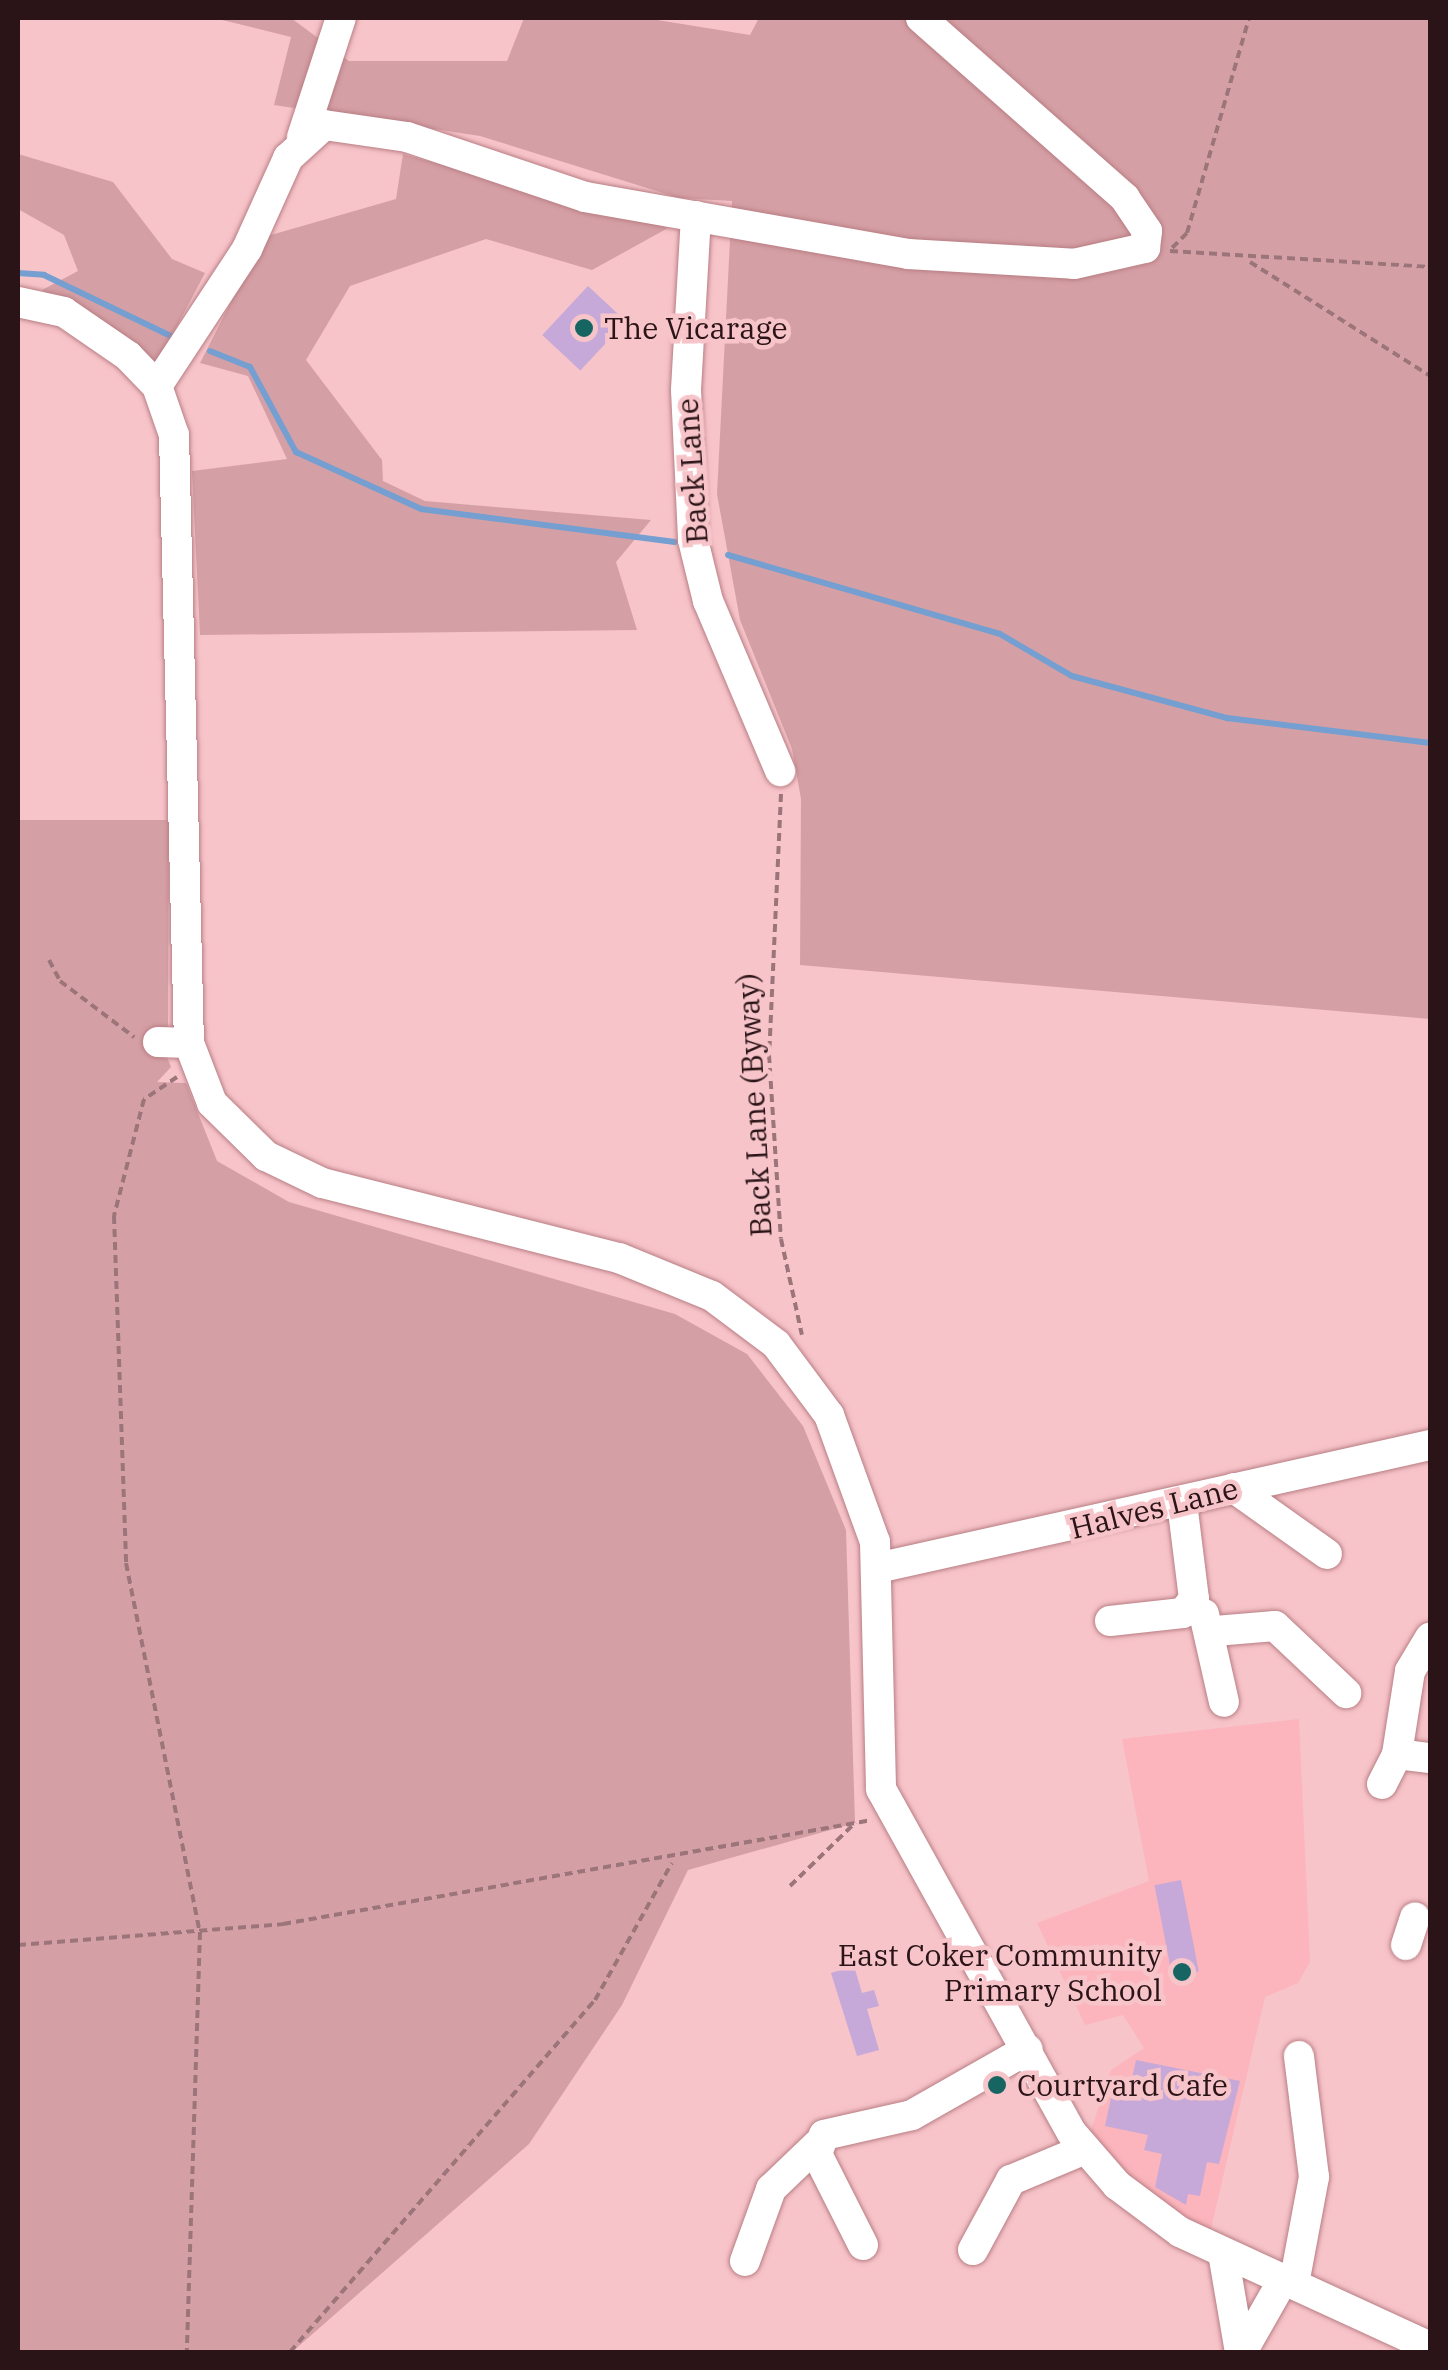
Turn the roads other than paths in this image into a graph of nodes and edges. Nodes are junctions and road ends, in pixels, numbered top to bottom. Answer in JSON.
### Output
{"nodes":[{"id":1,"x":341,"y":18,"type":"edge"},
{"id":2,"x":922,"y":18,"type":"edge"},
{"id":3,"x":302,"y":137,"type":"junction"},
{"id":4,"x":696,"y":216,"type":"junction"},
{"id":5,"x":18,"y":302,"type":"edge"},
{"id":6,"x":156,"y":386,"type":"junction"},
{"id":7,"x":780,"y":771,"type":"road end"},
{"id":8,"x":158,"y":1042,"type":"road end"},
{"id":9,"x":192,"y":1055,"type":"junction"},
{"id":10,"x":1430,"y":1445,"type":"edge"},
{"id":11,"x":1234,"y":1488,"type":"junction"},
{"id":12,"x":1182,"y":1502,"type":"junction"},
{"id":13,"x":1327,"y":1554,"type":"dead end"},
{"id":14,"x":877,"y":1568,"type":"junction"},
{"id":15,"x":1194,"y":1598,"type":"junction"},
{"id":16,"x":1110,"y":1622,"type":"dead end"},
{"id":17,"x":1215,"y":1632,"type":"junction"},
{"id":18,"x":1430,"y":1638,"type":"edge"},
{"id":19,"x":1346,"y":1693,"type":"dead end"},
{"id":20,"x":1224,"y":1702,"type":"dead end"},
{"id":21,"x":1397,"y":1754,"type":"junction"},
{"id":22,"x":1430,"y":1758,"type":"edge"},
{"id":23,"x":1382,"y":1784,"type":"dead end"},
{"id":24,"x":1028,"y":2050,"type":"junction"},
{"id":25,"x":1299,"y":2056,"type":"dead end"},
{"id":26,"x":818,"y":2144,"type":"junction"},
{"id":27,"x":1085,"y":2149,"type":"junction"},
{"id":28,"x":863,"y":2246,"type":"dead end"},
{"id":29,"x":973,"y":2250,"type":"dead end"},
{"id":30,"x":1224,"y":2253,"type":"junction"},
{"id":31,"x":745,"y":2261,"type":"dead end"},
{"id":32,"x":1289,"y":2282,"type":"junction"},
{"id":33,"x":1430,"y":2348,"type":"edge"},
{"id":34,"x":1245,"y":2351,"type":"edge"}],
"edges":[{"from":1,"to":3,"type":"street"},
{"from":2,"to":4,"type":"street"},
{"from":3,"to":4,"type":"street"},
{"from":3,"to":6,"type":"street"},
{"from":4,"to":7,"type":"street","name":"Back Lane"},
{"from":5,"to":6,"type":"street"},
{"from":6,"to":9,"type":"street"},
{"from":8,"to":9,"type":"street"},
{"from":9,"to":14,"type":"street"},
{"from":10,"to":11,"type":"street","name":"Halves Lane"},
{"from":11,"to":12,"type":"street","name":"Halves Lane"},
{"from":11,"to":13,"type":"street"},
{"from":12,"to":14,"type":"street","name":"Halves Lane"},
{"from":12,"to":15,"type":"street"},
{"from":14,"to":24,"type":"street"},
{"from":15,"to":16,"type":"street"},
{"from":15,"to":17,"type":"street"},
{"from":17,"to":19,"type":"street"},
{"from":17,"to":20,"type":"street"},
{"from":18,"to":21,"type":"street"},
{"from":21,"to":22,"type":"street"},
{"from":21,"to":23,"type":"street"},
{"from":24,"to":26,"type":"street"},
{"from":24,"to":27,"type":"street"},
{"from":25,"to":32,"type":"street"},
{"from":26,"to":28,"type":"street"},
{"from":26,"to":31,"type":"street"},
{"from":27,"to":29,"type":"street"},
{"from":27,"to":30,"type":"street"},
{"from":30,"to":32,"type":"street"},
{"from":30,"to":34,"type":"street"},
{"from":32,"to":33,"type":"street"},
{"from":32,"to":34,"type":"street"}]}
